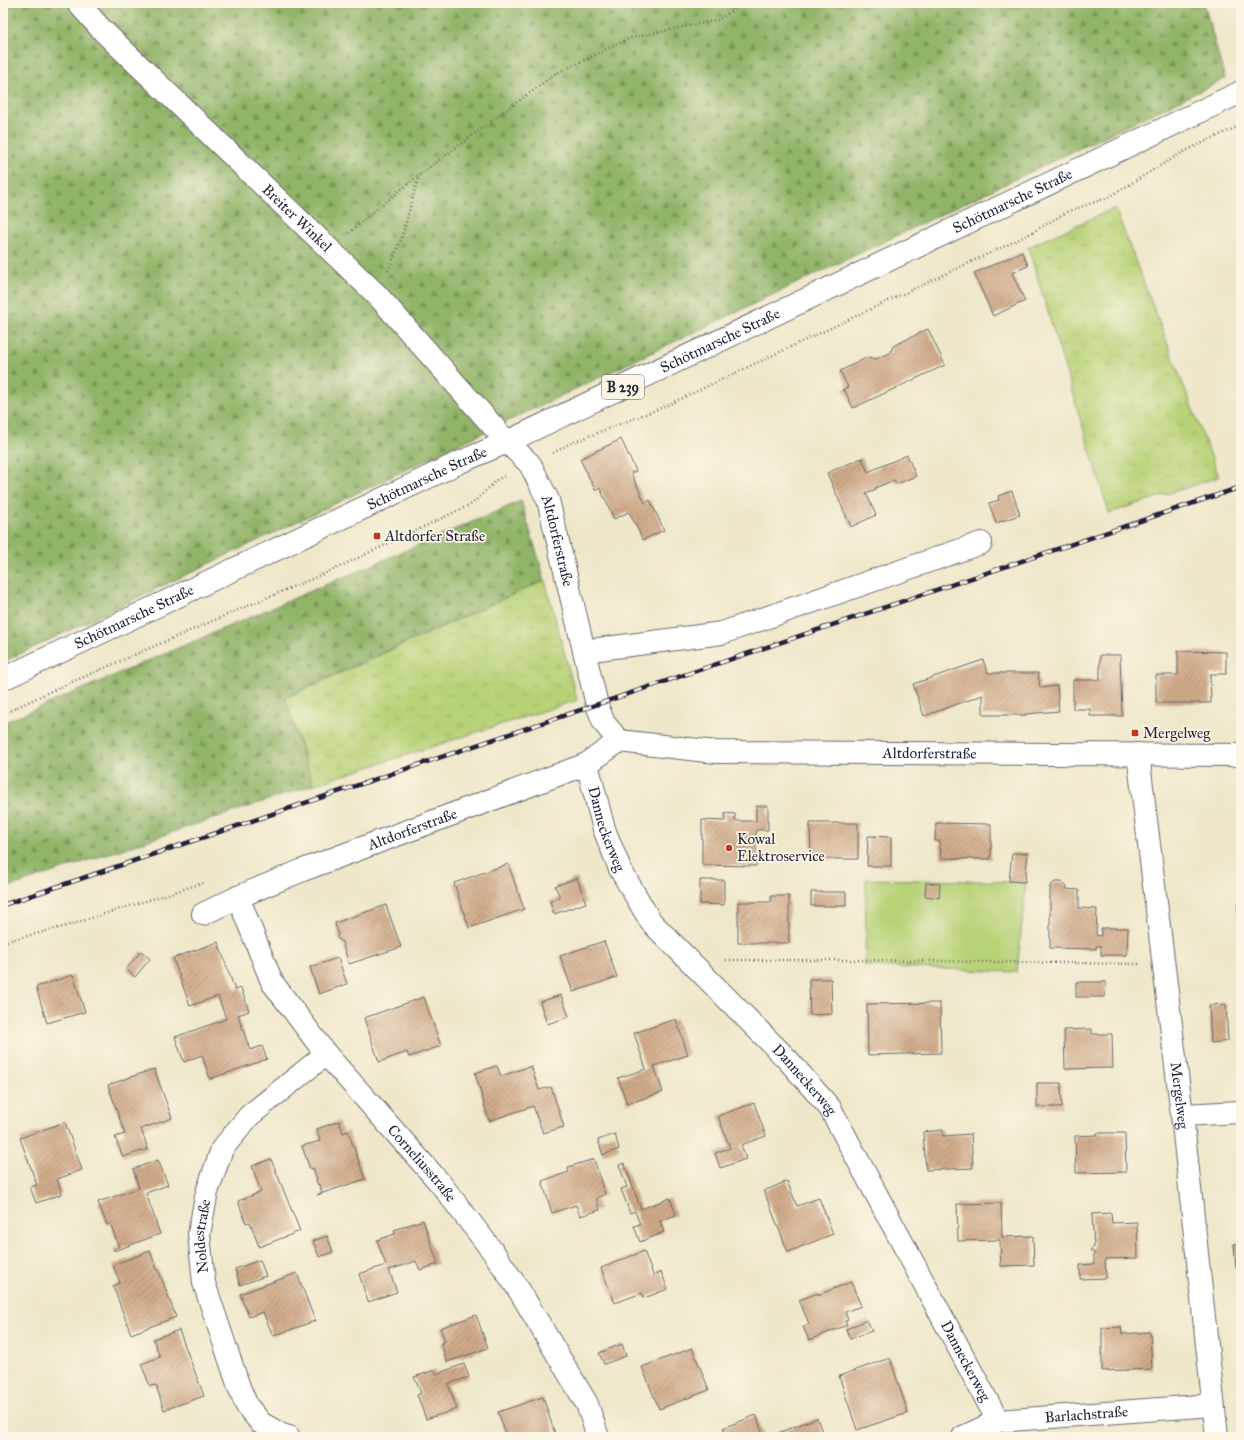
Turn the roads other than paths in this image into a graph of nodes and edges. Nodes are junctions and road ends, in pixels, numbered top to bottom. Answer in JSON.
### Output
{"nodes":[{"id":1,"x":78,"y":3,"type":"edge"},
{"id":2,"x":1241,"y":92,"type":"edge"},
{"id":3,"x":507,"y":442,"type":"junction"},
{"id":4,"x":981,"y":543,"type":"dead end"},
{"id":5,"x":584,"y":651,"type":"junction"},
{"id":6,"x":3,"y":679,"type":"edge"},
{"id":7,"x":619,"y":741,"type":"junction"},
{"id":8,"x":1138,"y":754,"type":"junction"},
{"id":9,"x":1241,"y":754,"type":"edge"},
{"id":10,"x":587,"y":764,"type":"junction"},
{"id":11,"x":238,"y":897,"type":"junction"},
{"id":12,"x":203,"y":914,"type":"dead end"},
{"id":13,"x":326,"y":1054,"type":"junction"},
{"id":14,"x":1241,"y":1112,"type":"edge"},
{"id":15,"x":1182,"y":1115,"type":"junction"},
{"id":16,"x":1213,"y":1405,"type":"junction"},
{"id":17,"x":998,"y":1421,"type":"junction"},
{"id":18,"x":289,"y":1437,"type":"edge"},
{"id":19,"x":598,"y":1437,"type":"edge"},
{"id":20,"x":963,"y":1437,"type":"edge"},
{"id":21,"x":1217,"y":1437,"type":"edge"}],
"edges":[{"from":1,"to":3,"type":"street","name":"Breiter Winkel"},
{"from":2,"to":3,"type":"street","name":"Schötmarsche Straße","number":"B 239"},
{"from":3,"to":5,"type":"street","name":"Altdorferstraße"},
{"from":3,"to":6,"type":"street","name":"Schötmarsche Straße","number":"B 239"},
{"from":4,"to":5,"type":"street"},
{"from":5,"to":7,"type":"street","name":"Altdorferstraße"},
{"from":7,"to":8,"type":"street","name":"Altdorferstraße"},
{"from":7,"to":10,"type":"street","name":"Altdorferstraße"},
{"from":8,"to":9,"type":"street","name":"Altdorferstraße"},
{"from":8,"to":15,"type":"street","name":"Mergelweg"},
{"from":10,"to":11,"type":"street","name":"Altdorferstraße"},
{"from":10,"to":17,"type":"street","name":"Danneckerweg"},
{"from":11,"to":12,"type":"street","name":"Altdorferstraße"},
{"from":11,"to":13,"type":"street","name":"Corneliusstraße"},
{"from":13,"to":18,"type":"street","name":"Noldestraße"},
{"from":13,"to":19,"type":"street","name":"Corneliusstraße"},
{"from":14,"to":15,"type":"street"},
{"from":15,"to":16,"type":"street","name":"Mergelweg"},
{"from":16,"to":17,"type":"street","name":"Barlachstraße"},
{"from":16,"to":21,"type":"street","name":"Mergelweg"},
{"from":17,"to":20,"type":"street","name":"Barlachstraße"}]}
